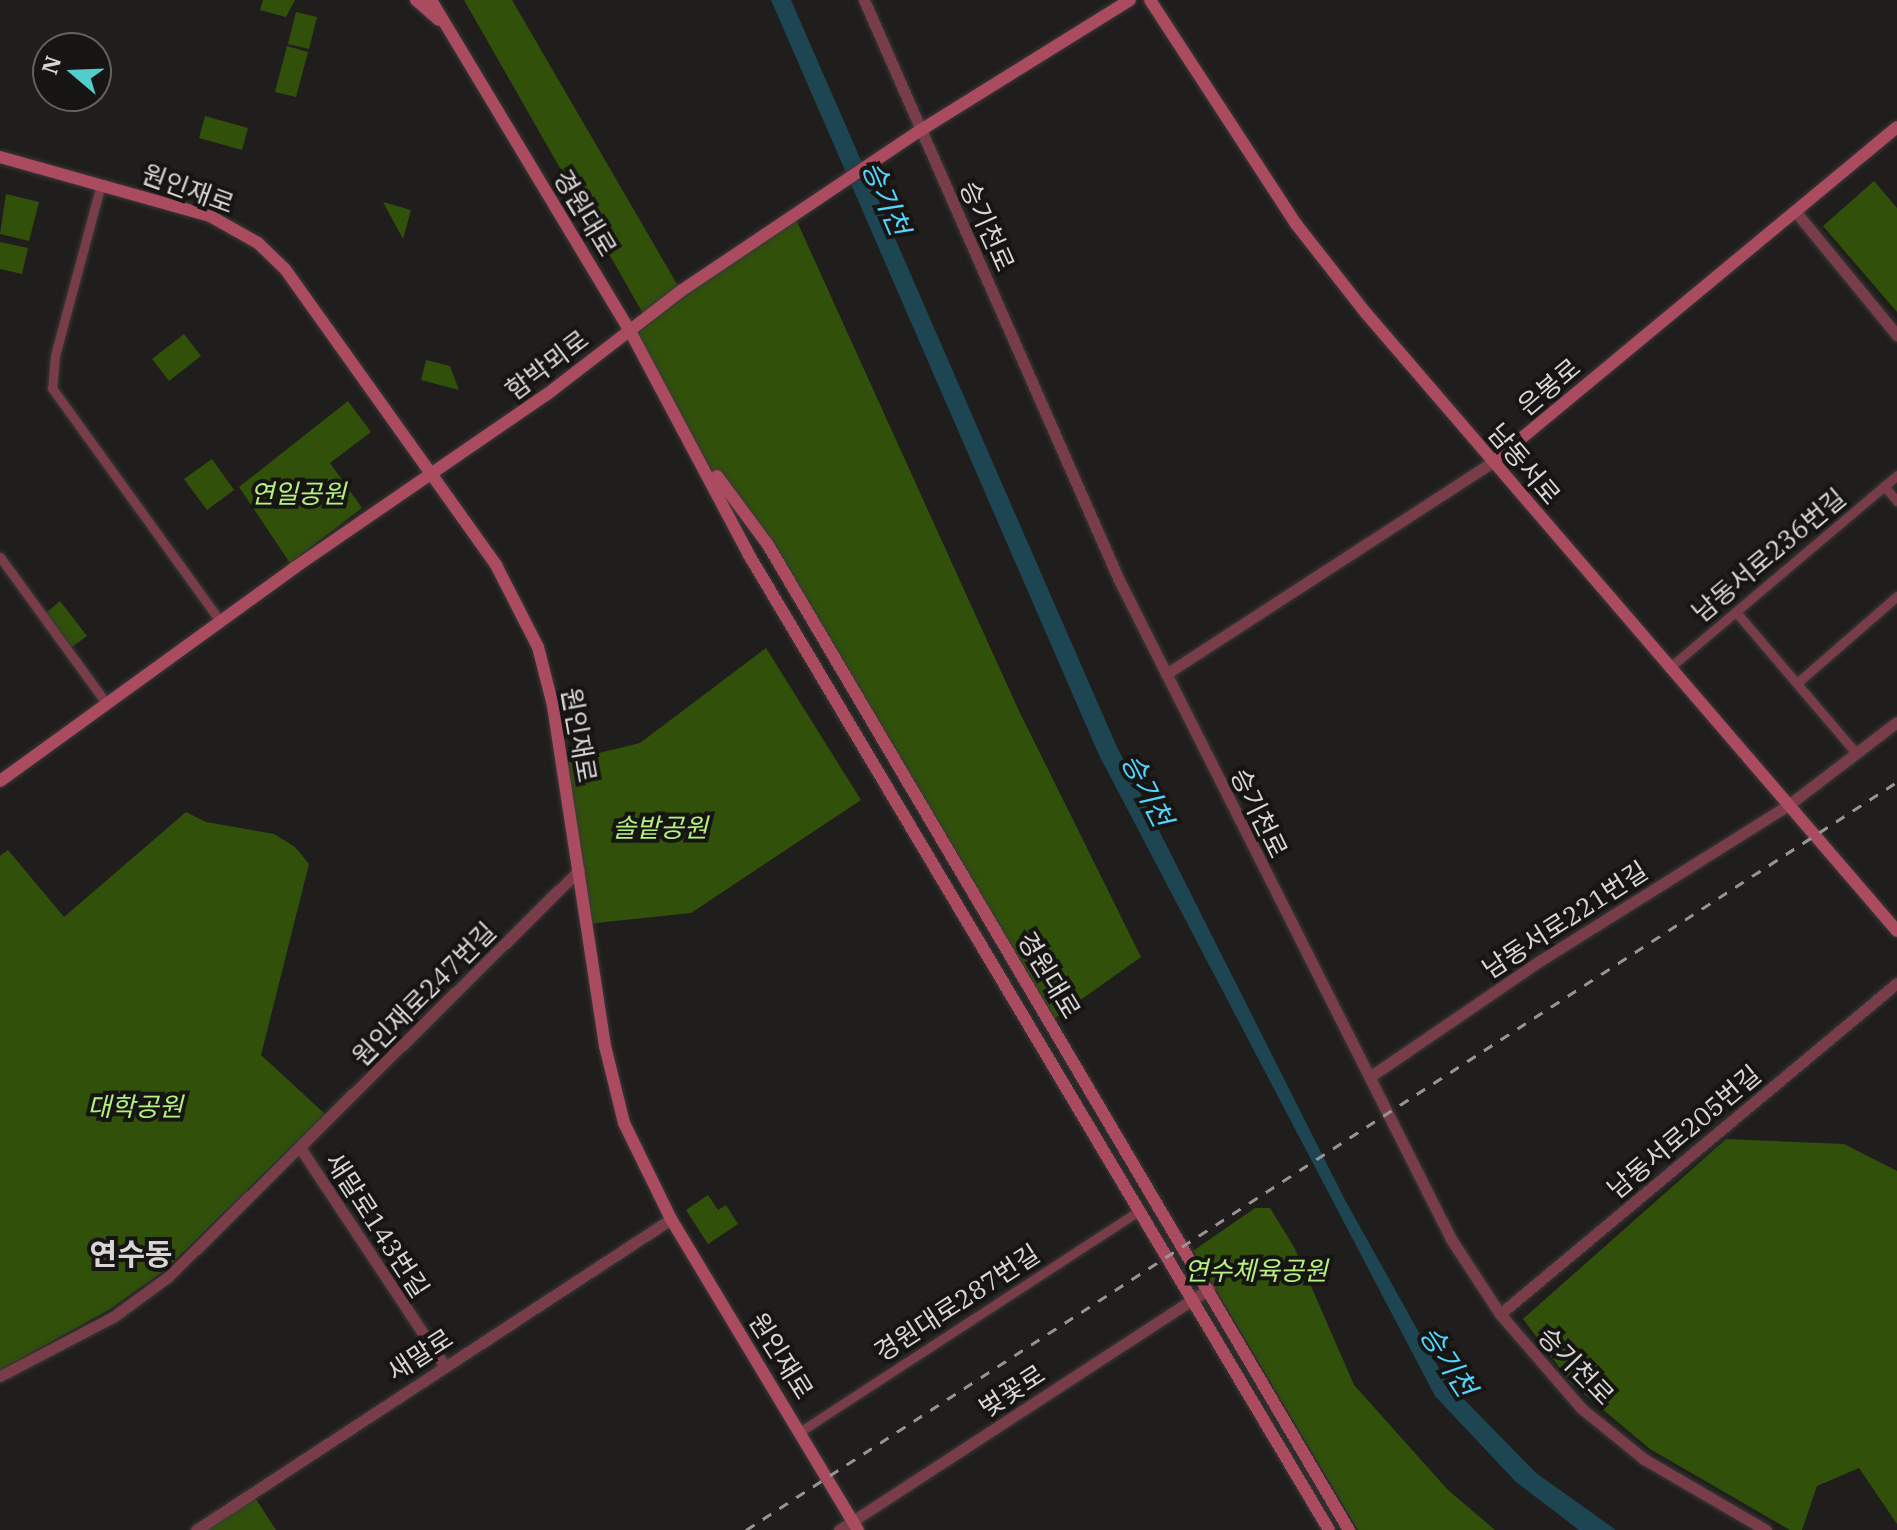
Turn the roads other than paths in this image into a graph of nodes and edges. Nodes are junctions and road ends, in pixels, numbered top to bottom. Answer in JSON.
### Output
{"nodes":[{"id":1,"x":416,"y":0,"type":"edge"},
{"id":2,"x":431,"y":0,"type":"edge"},
{"id":3,"x":443,"y":0,"type":"edge"},
{"id":4,"x":864,"y":0,"type":"edge"},
{"id":5,"x":1130,"y":0,"type":"edge"},
{"id":6,"x":1150,"y":0,"type":"edge"},
{"id":7,"x":447,"y":27,"type":"junction"},
{"id":8,"x":1897,"y":127,"type":"edge"},
{"id":9,"x":921,"y":130,"type":"junction"},
{"id":10,"x":0,"y":157,"type":"edge"},
{"id":11,"x":101,"y":184,"type":"junction"},
{"id":12,"x":1795,"y":211,"type":"junction"},
{"id":13,"x":630,"y":331,"type":"junction"},
{"id":14,"x":1897,"y":335,"type":"edge"},
{"id":15,"x":698,"y":451,"type":"junction"},
{"id":16,"x":1494,"y":461,"type":"junction"},
{"id":17,"x":433,"y":474,"type":"junction"},
{"id":18,"x":1897,"y":475,"type":"edge"},
{"id":19,"x":1884,"y":486,"type":"junction"},
{"id":20,"x":1897,"y":501,"type":"edge"},
{"id":21,"x":0,"y":557,"type":"edge"},
{"id":22,"x":1897,"y":596,"type":"edge"},
{"id":23,"x":1736,"y":612,"type":"junction"},
{"id":24,"x":220,"y":621,"type":"junction"},
{"id":25,"x":1669,"y":668,"type":"junction"},
{"id":26,"x":1166,"y":674,"type":"junction"},
{"id":27,"x":1797,"y":683,"type":"junction"},
{"id":28,"x":106,"y":703,"type":"junction"},
{"id":29,"x":1897,"y":722,"type":"edge"},
{"id":30,"x":1856,"y":753,"type":"junction"},
{"id":31,"x":0,"y":781,"type":"edge"},
{"id":32,"x":1787,"y":806,"type":"junction"},
{"id":33,"x":579,"y":870,"type":"junction"},
{"id":34,"x":1897,"y":931,"type":"edge"},
{"id":35,"x":1897,"y":983,"type":"edge"},
{"id":36,"x":1371,"y":1076,"type":"junction"},
{"id":37,"x":301,"y":1149,"type":"junction"},
{"id":38,"x":1138,"y":1211,"type":"junction"},
{"id":39,"x":671,"y":1219,"type":"junction"},
{"id":40,"x":1209,"y":1289,"type":"junction"},
{"id":41,"x":1191,"y":1300,"type":"junction"},
{"id":42,"x":1500,"y":1314,"type":"junction"},
{"id":43,"x":444,"y":1365,"type":"junction"},
{"id":44,"x":0,"y":1376,"type":"edge"},
{"id":45,"x":801,"y":1431,"type":"junction"},
{"id":46,"x":856,"y":1526,"type":"edge"},
{"id":47,"x":196,"y":1530,"type":"edge"},
{"id":48,"x":839,"y":1530,"type":"edge"},
{"id":49,"x":1329,"y":1530,"type":"edge"},
{"id":50,"x":1349,"y":1530,"type":"edge"},
{"id":51,"x":1766,"y":1530,"type":"edge"}],
"edges":[{"from":1,"to":7,"type":"main road"},
{"from":2,"to":7,"type":"main road","name":"경원대로"},
{"from":3,"to":7,"type":"main road"},
{"from":4,"to":9,"type":"street","name":"승기천로"},
{"from":5,"to":9,"type":"main road","name":"함박뫼로"},
{"from":6,"to":16,"type":"main road","name":"남동서로"},
{"from":7,"to":13,"type":"main road","name":"경원대로"},
{"from":8,"to":12,"type":"main road","name":"은봉로"},
{"from":9,"to":13,"type":"main road","name":"함박뫼로"},
{"from":9,"to":26,"type":"street","name":"승기천로"},
{"from":10,"to":11,"type":"main road","name":"원인재로"},
{"from":11,"to":17,"type":"main road","name":"원인재로"},
{"from":11,"to":24,"type":"street"},
{"from":12,"to":14,"type":"street"},
{"from":12,"to":16,"type":"main road","name":"은봉로"},
{"from":13,"to":15,"type":"main road","name":"경원대로"},
{"from":13,"to":17,"type":"main road","name":"함박뫼로"},
{"from":15,"to":38,"type":"main road","name":"경원대로"},
{"from":15,"to":40,"type":"main road","name":"경원대로"},
{"from":16,"to":25,"type":"main road","name":"남동서로"},
{"from":16,"to":26,"type":"street","name":"은봉로"},
{"from":17,"to":24,"type":"main road","name":"함박뫼로"},
{"from":17,"to":33,"type":"main road","name":"원인재로"},
{"from":18,"to":19,"type":"street","name":"남동서로236번길"},
{"from":19,"to":20,"type":"street"},
{"from":19,"to":23,"type":"street","name":"남동서로236번길"},
{"from":21,"to":28,"type":"street"},
{"from":22,"to":27,"type":"street"},
{"from":23,"to":25,"type":"street","name":"남동서로236번길"},
{"from":23,"to":27,"type":"street"},
{"from":24,"to":28,"type":"main road","name":"함박뫼로"},
{"from":25,"to":32,"type":"main road","name":"남동서로"},
{"from":26,"to":36,"type":"street","name":"승기천로"},
{"from":27,"to":30,"type":"street"},
{"from":28,"to":31,"type":"main road","name":"함박뫼로"},
{"from":29,"to":30,"type":"street","name":"남동서로221번길"},
{"from":30,"to":32,"type":"street","name":"남동서로221번길"},
{"from":32,"to":34,"type":"main road","name":"남동서로"},
{"from":32,"to":36,"type":"street","name":"남동서로221번길"},
{"from":33,"to":37,"type":"street","name":"원인재로247번길"},
{"from":33,"to":39,"type":"main road","name":"원인재로"},
{"from":35,"to":42,"type":"street","name":"남동서로205번길"},
{"from":36,"to":42,"type":"street","name":"승기천로"},
{"from":37,"to":43,"type":"street","name":"새말로143번길"},
{"from":37,"to":44,"type":"street","name":"원인재로247번길"},
{"from":38,"to":41,"type":"main road","name":"경원대로"},
{"from":38,"to":45,"type":"street","name":"경원대로287번길"},
{"from":39,"to":43,"type":"street","name":"새말로"},
{"from":39,"to":45,"type":"main road","name":"원인재로"},
{"from":40,"to":41,"type":"street","name":"벚꽃로"},
{"from":40,"to":50,"type":"main road","name":"경원대로"},
{"from":41,"to":46,"type":"street","name":"벚꽃로"},
{"from":41,"to":49,"type":"main road","name":"경원대로"},
{"from":42,"to":51,"type":"street","name":"승기천로"},
{"from":43,"to":47,"type":"street","name":"새말로"},
{"from":45,"to":46,"type":"main road","name":"원인재로"},
{"from":46,"to":48,"type":"street","name":"벚꽃로"}]}
